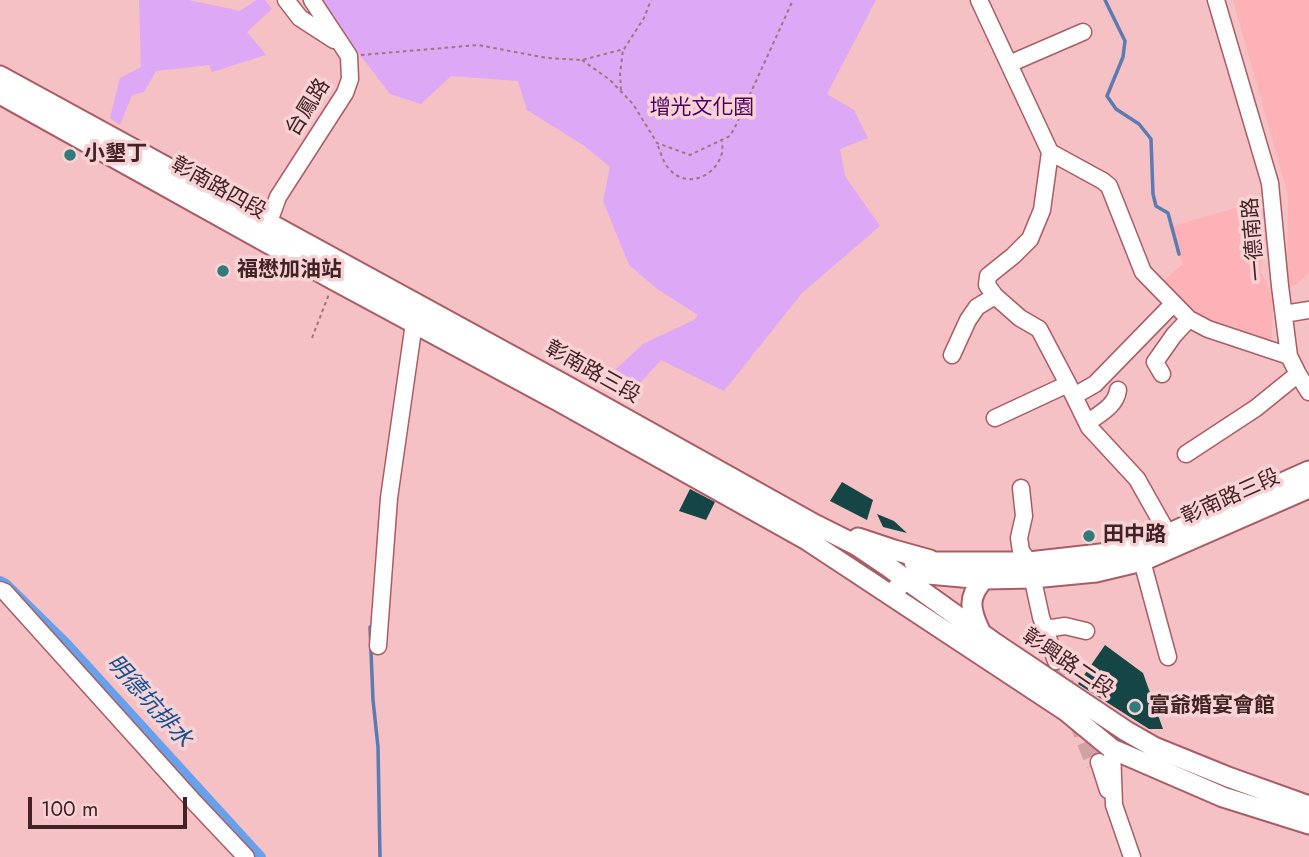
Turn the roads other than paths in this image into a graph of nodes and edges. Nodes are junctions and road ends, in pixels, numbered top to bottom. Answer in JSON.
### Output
{"nodes":[{"id":1,"x":286,"y":0,"type":"edge"},
{"id":2,"x":312,"y":0,"type":"edge"},
{"id":3,"x":979,"y":0,"type":"edge"},
{"id":4,"x":1216,"y":0,"type":"edge"},
{"id":5,"x":1083,"y":32,"type":"dead end"},
{"id":6,"x":346,"y":51,"type":"junction"},
{"id":7,"x":1009,"y":64,"type":"junction"},
{"id":8,"x":0,"y":76,"type":"edge"},
{"id":9,"x":0,"y":94,"type":"edge"},
{"id":10,"x":1050,"y":152,"type":"junction"},
{"id":11,"x":263,"y":230,"type":"junction"},
{"id":12,"x":995,"y":296,"type":"junction"},
{"id":13,"x":1172,"y":304,"type":"junction"},
{"id":14,"x":1309,"y":310,"type":"edge"},
{"id":15,"x":1284,"y":314,"type":"junction"},
{"id":16,"x":1189,"y":319,"type":"junction"},
{"id":17,"x":414,"y":323,"type":"junction"},
{"id":18,"x":952,"y":355,"type":"dead end"},
{"id":19,"x":1289,"y":356,"type":"junction"},
{"id":20,"x":1162,"y":373,"type":"dead end"},
{"id":21,"x":1298,"y":374,"type":"junction"},
{"id":22,"x":1071,"y":390,"type":"junction"},
{"id":23,"x":1118,"y":390,"type":"dead end"},
{"id":24,"x":1309,"y":392,"type":"edge"},
{"id":25,"x":995,"y":418,"type":"dead end"},
{"id":26,"x":1087,"y":423,"type":"junction"},
{"id":27,"x":1186,"y":454,"type":"dead end"},
{"id":28,"x":1309,"y":471,"type":"edge"},
{"id":29,"x":1021,"y":488,"type":"dead end"},
{"id":30,"x":1309,"y":488,"type":"edge"},
{"id":31,"x":814,"y":524,"type":"junction"},
{"id":32,"x":1168,"y":534,"type":"junction"},
{"id":33,"x":1142,"y":561,"type":"junction"},
{"id":34,"x":937,"y":562,"type":"junction"},
{"id":35,"x":1031,"y":570,"type":"junction"},
{"id":36,"x":897,"y":574,"type":"junction"},
{"id":37,"x":984,"y":579,"type":"junction"},
{"id":38,"x":0,"y":590,"type":"edge"},
{"id":39,"x":890,"y":596,"type":"junction"},
{"id":40,"x":1044,"y":627,"type":"junction"},
{"id":41,"x":980,"y":631,"type":"junction"},
{"id":42,"x":1086,"y":631,"type":"dead end"},
{"id":43,"x":378,"y":646,"type":"dead end"},
{"id":44,"x":1168,"y":657,"type":"dead end"},
{"id":45,"x":1054,"y":661,"type":"tunnel mouth"},
{"id":46,"x":1101,"y":759,"type":"junction"},
{"id":47,"x":1114,"y":805,"type":"junction"},
{"id":48,"x":1309,"y":806,"type":"edge"},
{"id":49,"x":1309,"y":824,"type":"edge"},
{"id":50,"x":246,"y":857,"type":"edge"},
{"id":51,"x":1132,"y":857,"type":"edge"}],
"edges":[{"from":1,"to":6,"type":"street"},
{"from":2,"to":6,"type":"street"},
{"from":3,"to":7,"type":"street"},
{"from":4,"to":15,"type":"street","name":"一德南路"},
{"from":5,"to":7,"type":"street"},
{"from":6,"to":11,"type":"street","name":"台鳳路"},
{"from":7,"to":10,"type":"street"},
{"from":8,"to":11,"type":"main road","name":"彰南路四段"},
{"from":9,"to":11,"type":"main road","name":"彰南路四段"},
{"from":10,"to":12,"type":"street"},
{"from":10,"to":13,"type":"street"},
{"from":11,"to":17,"type":"main road","name":"彰南路四段"},
{"from":11,"to":31,"type":"main road","name":"彰南路三段"},
{"from":12,"to":18,"type":"street"},
{"from":12,"to":22,"type":"street"},
{"from":13,"to":16,"type":"street"},
{"from":13,"to":22,"type":"street"},
{"from":14,"to":15,"type":"street"},
{"from":15,"to":19,"type":"street","name":"一德南路"},
{"from":16,"to":19,"type":"street"},
{"from":16,"to":20,"type":"street"},
{"from":17,"to":39,"type":"main road","name":"彰南路三段"},
{"from":17,"to":43,"type":"street"},
{"from":19,"to":21,"type":"street","name":"一德南路"},
{"from":21,"to":24,"type":"street","name":"一德南路"},
{"from":21,"to":27,"type":"street"},
{"from":22,"to":25,"type":"street"},
{"from":22,"to":26,"type":"street"},
{"from":23,"to":26,"type":"street"},
{"from":26,"to":32,"type":"street"},
{"from":28,"to":32,"type":"main road","name":"彰南路三段"},
{"from":29,"to":35,"type":"street"},
{"from":30,"to":33,"type":"main road","name":"彰南路三段"},
{"from":31,"to":34,"type":"main road"},
{"from":31,"to":36,"type":"main road","name":"彰南路三段"},
{"from":32,"to":35,"type":"main road","name":"彰南路三段"},
{"from":33,"to":35,"type":"main road","name":"彰南路三段"},
{"from":33,"to":44,"type":"street"},
{"from":34,"to":35,"type":"main road","name":"彰南路三段"},
{"from":34,"to":36,"type":"main road","name":"彰南路三段"},
{"from":35,"to":37,"type":"main road","name":"彰南路三段"},
{"from":35,"to":40,"type":"street"},
{"from":36,"to":37,"type":"main road","name":"彰南路三段"},
{"from":36,"to":39,"type":"main road"},
{"from":36,"to":41,"type":"main road","name":"彰興路二段"},
{"from":37,"to":41,"type":"main road"},
{"from":38,"to":50,"type":"street"},
{"from":39,"to":46,"type":"main road","name":"彰興路二段"},
{"from":40,"to":42,"type":"street"},
{"from":40,"to":45,"type":"street"},
{"from":41,"to":48,"type":"main road","name":"彰興路二段"},
{"from":46,"to":47,"type":"street"},
{"from":46,"to":47,"type":"street"},
{"from":46,"to":49,"type":"main road","name":"彰興路二段"},
{"from":47,"to":51,"type":"street"}]}
